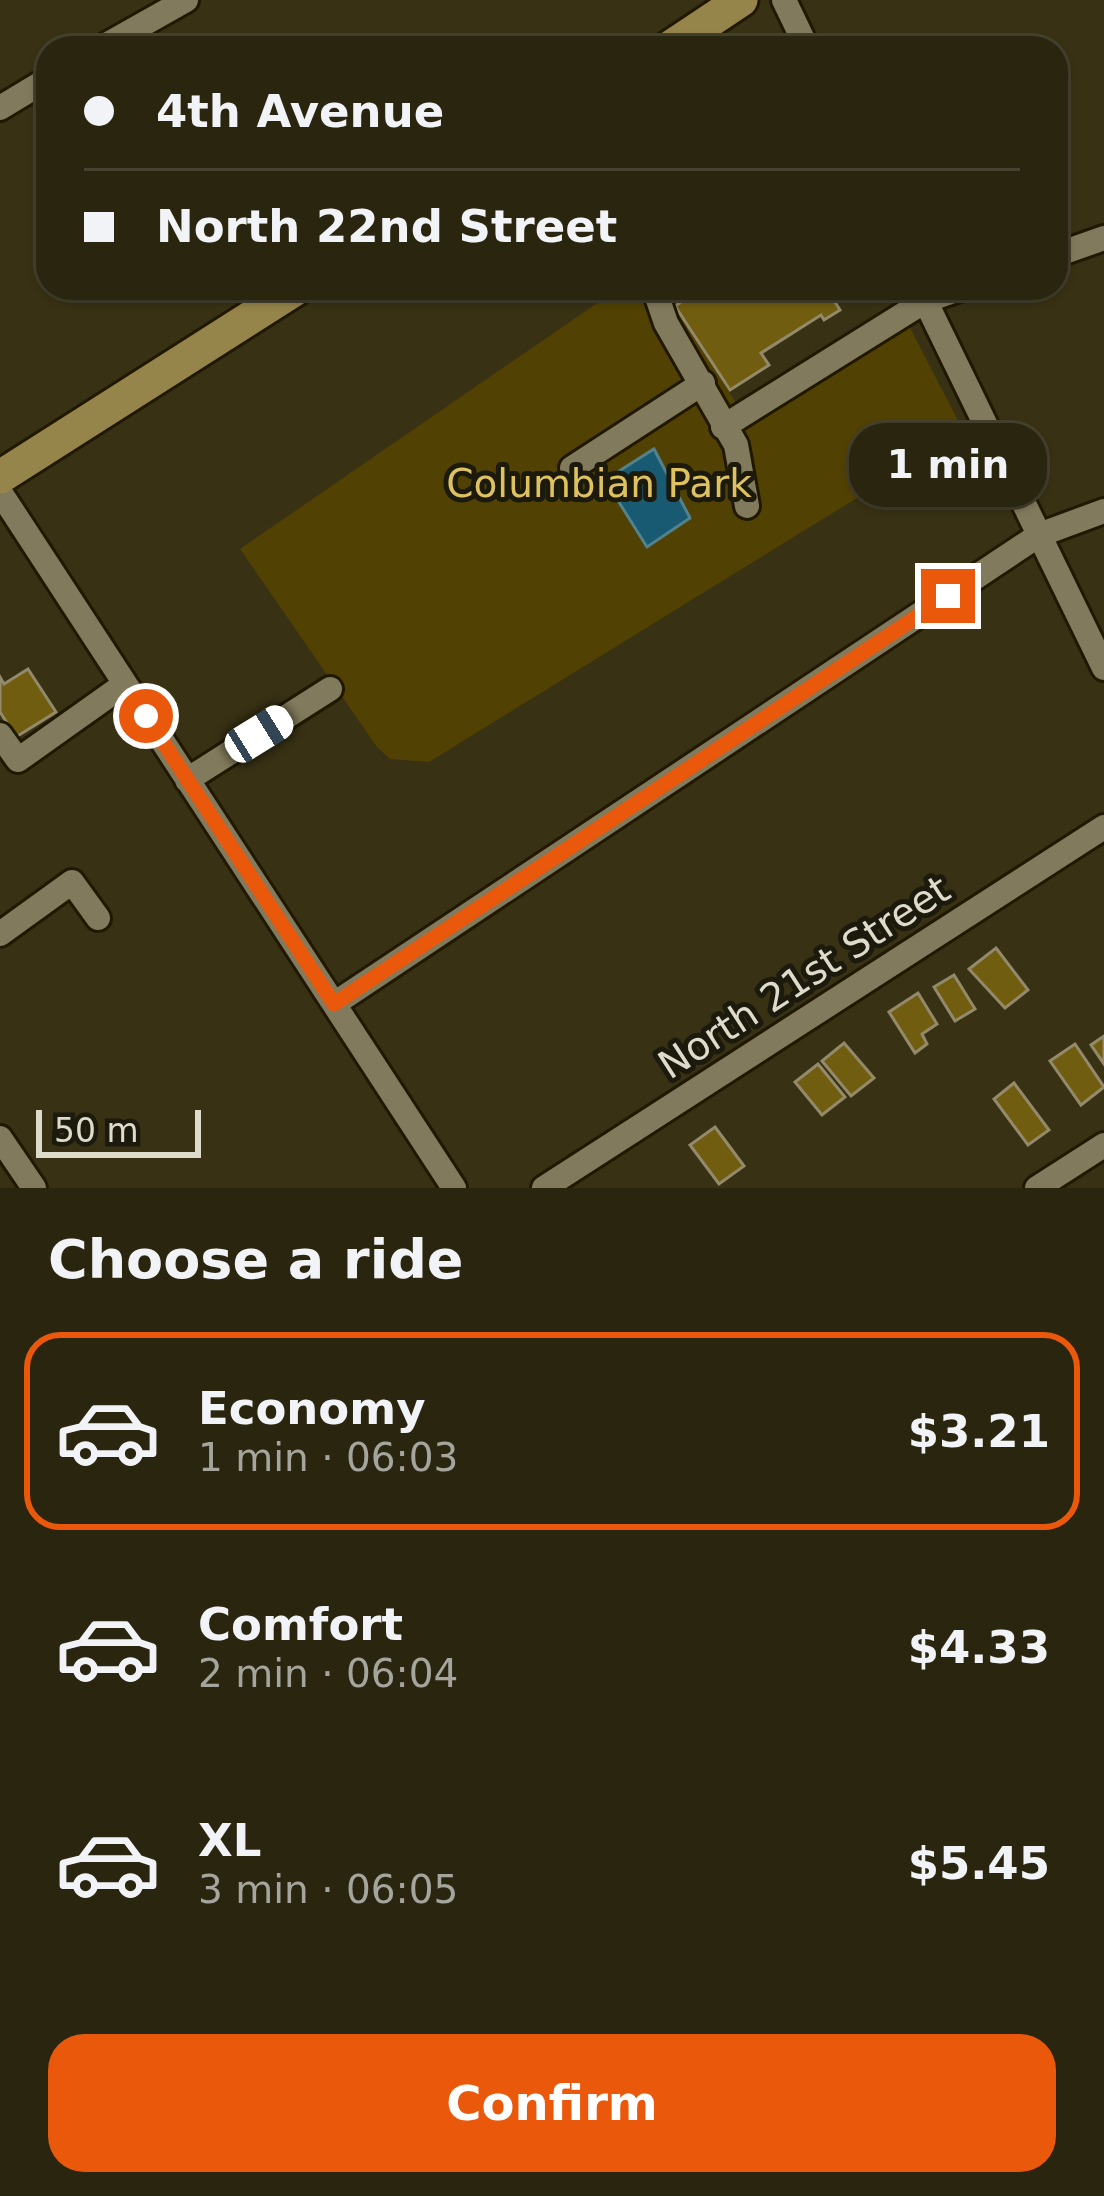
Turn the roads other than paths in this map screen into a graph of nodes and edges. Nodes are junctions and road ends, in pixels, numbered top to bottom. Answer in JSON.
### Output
{"nodes":[{"id":1,"x":186,"y":0,"type":"edge"},
{"id":2,"x":741,"y":0,"type":"edge"},
{"id":3,"x":784,"y":0,"type":"edge"},
{"id":4,"x":122,"y":36,"type":"edge"},
{"id":5,"x":687,"y":36,"type":"edge"},
{"id":6,"x":801,"y":36,"type":"edge"},
{"id":7,"x":36,"y":87,"type":"edge"},
{"id":8,"x":0,"y":108,"type":"edge"},
{"id":9,"x":1104,"y":238,"type":"edge"},
{"id":10,"x":1068,"y":251,"type":"edge"},
{"id":11,"x":278,"y":300,"type":"edge"},
{"id":12,"x":658,"y":300,"type":"edge"},
{"id":13,"x":913,"y":300,"type":"edge"},
{"id":14,"x":925,"y":300,"type":"edge"},
{"id":15,"x":703,"y":383,"type":"junction"},
{"id":16,"x":723,"y":427,"type":"junction"},
{"id":17,"x":572,"y":468,"type":"dead end"},
{"id":18,"x":0,"y":477,"type":"edge"},
{"id":19,"x":0,"y":492,"type":"edge"},
{"id":20,"x":747,"y":506,"type":"dead end"},
{"id":21,"x":1104,"y":512,"type":"edge"},
{"id":22,"x":1039,"y":535,"type":"junction"},
{"id":23,"x":1104,"y":668,"type":"edge"},
{"id":24,"x":125,"y":685,"type":"junction"},
{"id":25,"x":330,"y":689,"type":"dead end"},
{"id":26,"x":0,"y":735,"type":"edge"},
{"id":27,"x":187,"y":780,"type":"junction"},
{"id":28,"x":1104,"y":827,"type":"edge"},
{"id":29,"x":98,"y":918,"type":"dead end"},
{"id":30,"x":2,"y":929,"type":"edge"},
{"id":31,"x":334,"y":1004,"type":"junction"},
{"id":32,"x":0,"y":1138,"type":"edge"},
{"id":33,"x":1104,"y":1144,"type":"edge"},
{"id":34,"x":34,"y":1188,"type":"edge"},
{"id":35,"x":454,"y":1188,"type":"edge"},
{"id":36,"x":544,"y":1188,"type":"edge"},
{"id":37,"x":1037,"y":1188,"type":"edge"}],
"edges":[{"from":1,"to":4,"type":"street"},
{"from":2,"to":5,"type":"main road"},
{"from":3,"to":6,"type":"street"},
{"from":7,"to":8,"type":"street"},
{"from":9,"to":10,"type":"street"},
{"from":11,"to":18,"type":"main road"},
{"from":12,"to":15,"type":"street"},
{"from":13,"to":16,"type":"street"},
{"from":14,"to":22,"type":"street"},
{"from":15,"to":16,"type":"street"},
{"from":15,"to":17,"type":"street"},
{"from":16,"to":20,"type":"street"},
{"from":19,"to":24,"type":"street"},
{"from":21,"to":22,"type":"street"},
{"from":22,"to":23,"type":"street"},
{"from":22,"to":31,"type":"street"},
{"from":24,"to":26,"type":"street"},
{"from":24,"to":27,"type":"street"},
{"from":25,"to":27,"type":"street"},
{"from":27,"to":31,"type":"street"},
{"from":28,"to":36,"type":"street","name":"North 21st Street"},
{"from":29,"to":30,"type":"street"},
{"from":31,"to":35,"type":"street"},
{"from":32,"to":34,"type":"street"},
{"from":33,"to":37,"type":"street"}]}
